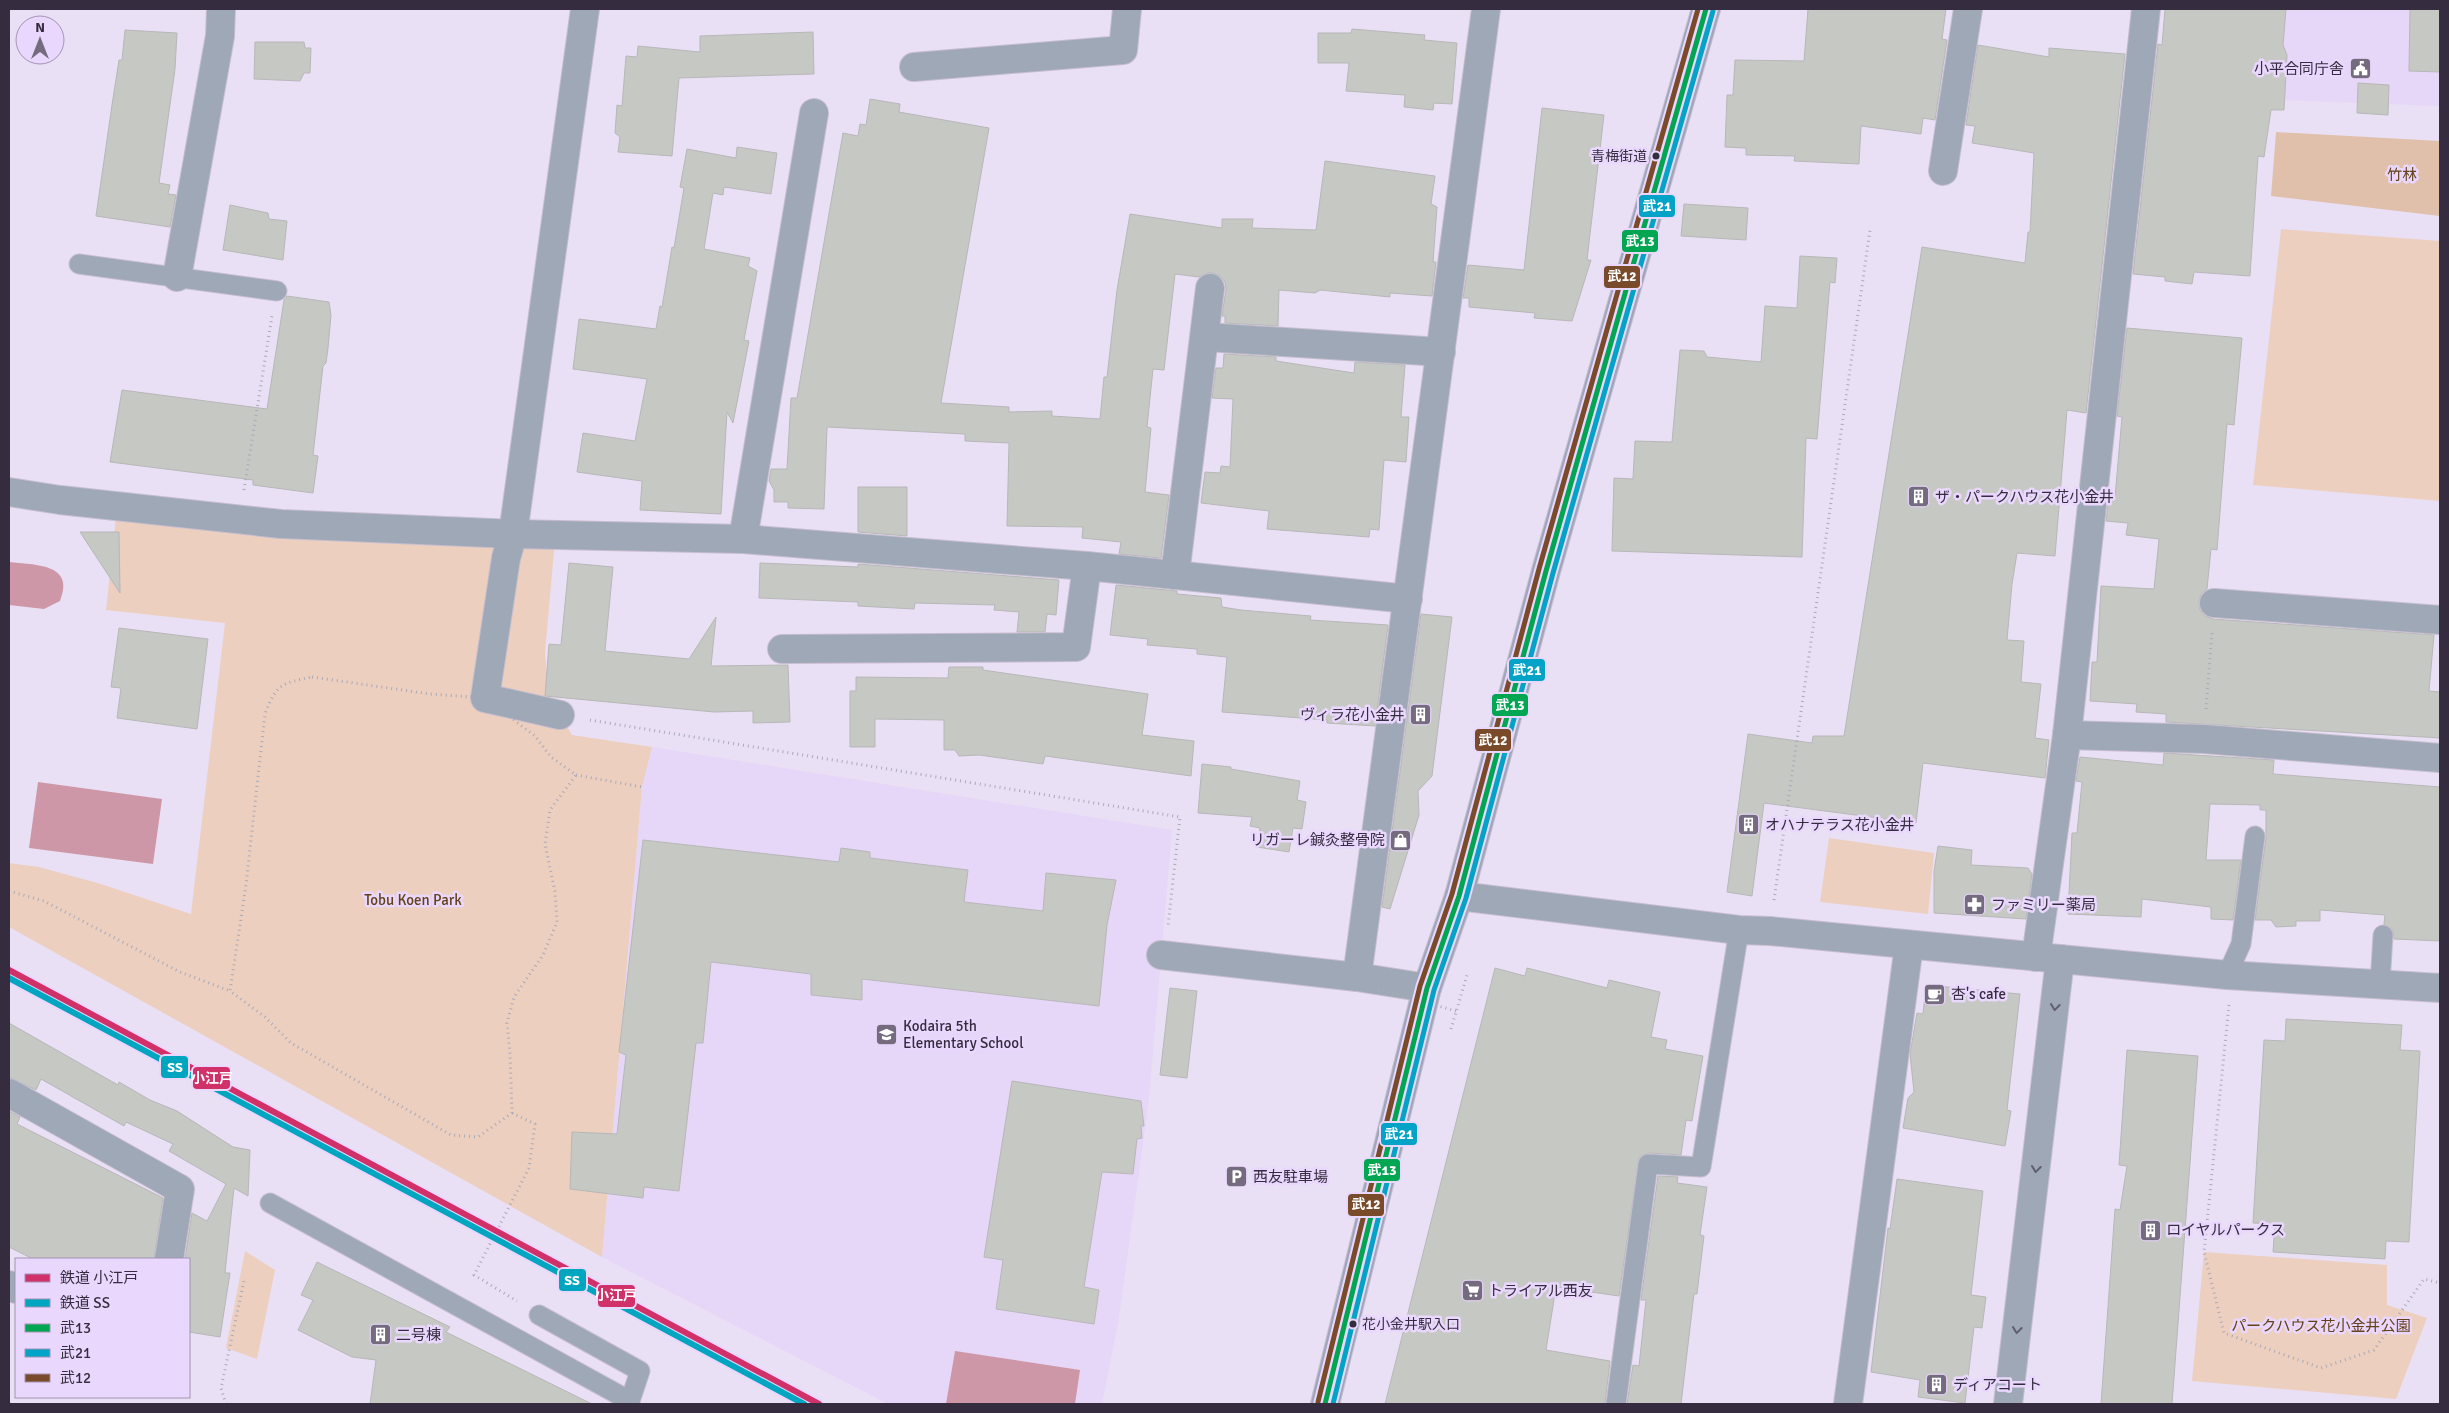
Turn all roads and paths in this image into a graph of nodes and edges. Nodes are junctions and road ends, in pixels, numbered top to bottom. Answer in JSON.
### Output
{"nodes":[{"id":1,"x":221,"y":9,"type":"edge"},
{"id":2,"x":585,"y":9,"type":"edge"},
{"id":3,"x":1126,"y":9,"type":"edge"},
{"id":4,"x":1486,"y":9,"type":"edge"},
{"id":5,"x":1706,"y":9,"type":"edge"},
{"id":6,"x":1968,"y":9,"type":"edge"},
{"id":7,"x":2146,"y":9,"type":"edge"},
{"id":8,"x":914,"y":67,"type":"dead end"},
{"id":9,"x":814,"y":113,"type":"dead end"},
{"id":10,"x":1943,"y":171,"type":"dead end"},
{"id":11,"x":1870,"y":230,"type":"dead end"},
{"id":12,"x":79,"y":264,"type":"dead end"},
{"id":13,"x":177,"y":277,"type":"junction"},
{"id":14,"x":1210,"y":288,"type":"dead end"},
{"id":15,"x":276,"y":291,"type":"joint"},
{"id":16,"x":1206,"y":337,"type":"junction"},
{"id":17,"x":1441,"y":352,"type":"junction"},
{"id":18,"x":9,"y":492,"type":"edge"},
{"id":19,"x":239,"y":521,"type":"junction"},
{"id":20,"x":513,"y":534,"type":"junction"},
{"id":21,"x":743,"y":539,"type":"junction"},
{"id":22,"x":1087,"y":566,"type":"junction"},
{"id":23,"x":1175,"y":574,"type":"junction"},
{"id":24,"x":1408,"y":599,"type":"junction"},
{"id":25,"x":2214,"y":603,"type":"joint"},
{"id":26,"x":2440,"y":620,"type":"edge"},
{"id":27,"x":782,"y":648,"type":"dead end"},
{"id":28,"x":485,"y":698,"type":"junction"},
{"id":29,"x":560,"y":715,"type":"joint"},
{"id":30,"x":2066,"y":735,"type":"junction"},
{"id":31,"x":2204,"y":740,"type":"junction"},
{"id":32,"x":2440,"y":758,"type":"edge"},
{"id":33,"x":576,"y":775,"type":"junction"},
{"id":34,"x":642,"y":787,"type":"dead end"},
{"id":35,"x":2255,"y":836,"type":"dead end"},
{"id":36,"x":9,"y":891,"type":"edge"},
{"id":37,"x":1459,"y":896,"type":"junction"},
{"id":38,"x":1740,"y":930,"type":"junction"},
{"id":39,"x":1770,"y":930,"type":"junction"},
{"id":40,"x":2383,"y":935,"type":"dead end"},
{"id":41,"x":1164,"y":944,"type":"joint"},
{"id":42,"x":1909,"y":945,"type":"junction"},
{"id":43,"x":2048,"y":958,"type":"junction"},
{"id":44,"x":1467,"y":973,"type":"dead end"},
{"id":45,"x":2229,"y":975,"type":"junction"},
{"id":46,"x":1367,"y":983,"type":"junction"},
{"id":47,"x":2380,"y":984,"type":"junction"},
{"id":48,"x":1427,"y":988,"type":"junction"},
{"id":49,"x":2440,"y":988,"type":"edge"},
{"id":50,"x":230,"y":992,"type":"junction"},
{"id":51,"x":9,"y":1093,"type":"edge"},
{"id":52,"x":512,"y":1113,"type":"junction"},
{"id":53,"x":270,"y":1203,"type":"dead end"},
{"id":54,"x":169,"y":1258,"type":"edge"},
{"id":55,"x":244,"y":1281,"type":"dead end"},
{"id":56,"x":2440,"y":1283,"type":"edge"},
{"id":57,"x":539,"y":1315,"type":"joint"},
{"id":58,"x":630,"y":1403,"type":"edge"},
{"id":59,"x":226,"y":1404,"type":"edge"},
{"id":60,"x":1325,"y":1404,"type":"edge"},
{"id":61,"x":1616,"y":1404,"type":"edge"},
{"id":62,"x":1851,"y":1404,"type":"edge"},
{"id":63,"x":2008,"y":1404,"type":"edge"}],
"edges":[{"from":1,"to":13,"type":"street"},
{"from":2,"to":20,"type":"street"},
{"from":3,"to":8,"type":"street"},
{"from":4,"to":17,"type":"street"},
{"from":5,"to":37,"type":"main road"},
{"from":6,"to":10,"type":"street"},
{"from":7,"to":30,"type":"street"},
{"from":9,"to":21,"type":"street"},
{"from":11,"to":39,"type":"path"},
{"from":12,"to":13,"type":"lane"},
{"from":13,"to":15,"type":"lane"},
{"from":14,"to":16,"type":"street"},
{"from":15,"to":19,"type":"path"},
{"from":16,"to":17,"type":"street"},
{"from":16,"to":23,"type":"street"},
{"from":17,"to":24,"type":"street"},
{"from":18,"to":19,"type":"street"},
{"from":19,"to":20,"type":"street"},
{"from":20,"to":21,"type":"street"},
{"from":20,"to":28,"type":"street"},
{"from":21,"to":22,"type":"street"},
{"from":22,"to":23,"type":"street"},
{"from":22,"to":27,"type":"street"},
{"from":23,"to":24,"type":"street"},
{"from":24,"to":46,"type":"street"},
{"from":25,"to":26,"type":"street"},
{"from":25,"to":31,"type":"path"},
{"from":28,"to":29,"type":"street"},
{"from":28,"to":33,"type":"path"},
{"from":28,"to":50,"type":"path"},
{"from":29,"to":41,"type":"path"},
{"from":30,"to":31,"type":"street"},
{"from":30,"to":43,"type":"street"},
{"from":31,"to":32,"type":"street"},
{"from":33,"to":34,"type":"path"},
{"from":33,"to":52,"type":"path"},
{"from":35,"to":45,"type":"lane"},
{"from":36,"to":50,"type":"path"},
{"from":37,"to":38,"type":"street"},
{"from":37,"to":48,"type":"main road"},
{"from":38,"to":39,"type":"street"},
{"from":38,"to":61,"type":"lane"},
{"from":39,"to":42,"type":"street"},
{"from":40,"to":47,"type":"lane"},
{"from":41,"to":46,"type":"street"},
{"from":42,"to":43,"type":"street"},
{"from":42,"to":62,"type":"street"},
{"from":43,"to":45,"type":"street"},
{"from":43,"to":63,"type":"street","one_way":true},
{"from":44,"to":46,"type":"path","bridge":true},
{"from":45,"to":47,"type":"street"},
{"from":45,"to":56,"type":"path"},
{"from":46,"to":48,"type":"street"},
{"from":47,"to":49,"type":"street"},
{"from":48,"to":60,"type":"main road"},
{"from":50,"to":52,"type":"path"},
{"from":51,"to":54,"type":"street"},
{"from":52,"to":57,"type":"path"},
{"from":53,"to":58,"type":"lane"},
{"from":55,"to":59,"type":"path"},
{"from":57,"to":58,"type":"lane"}]}
